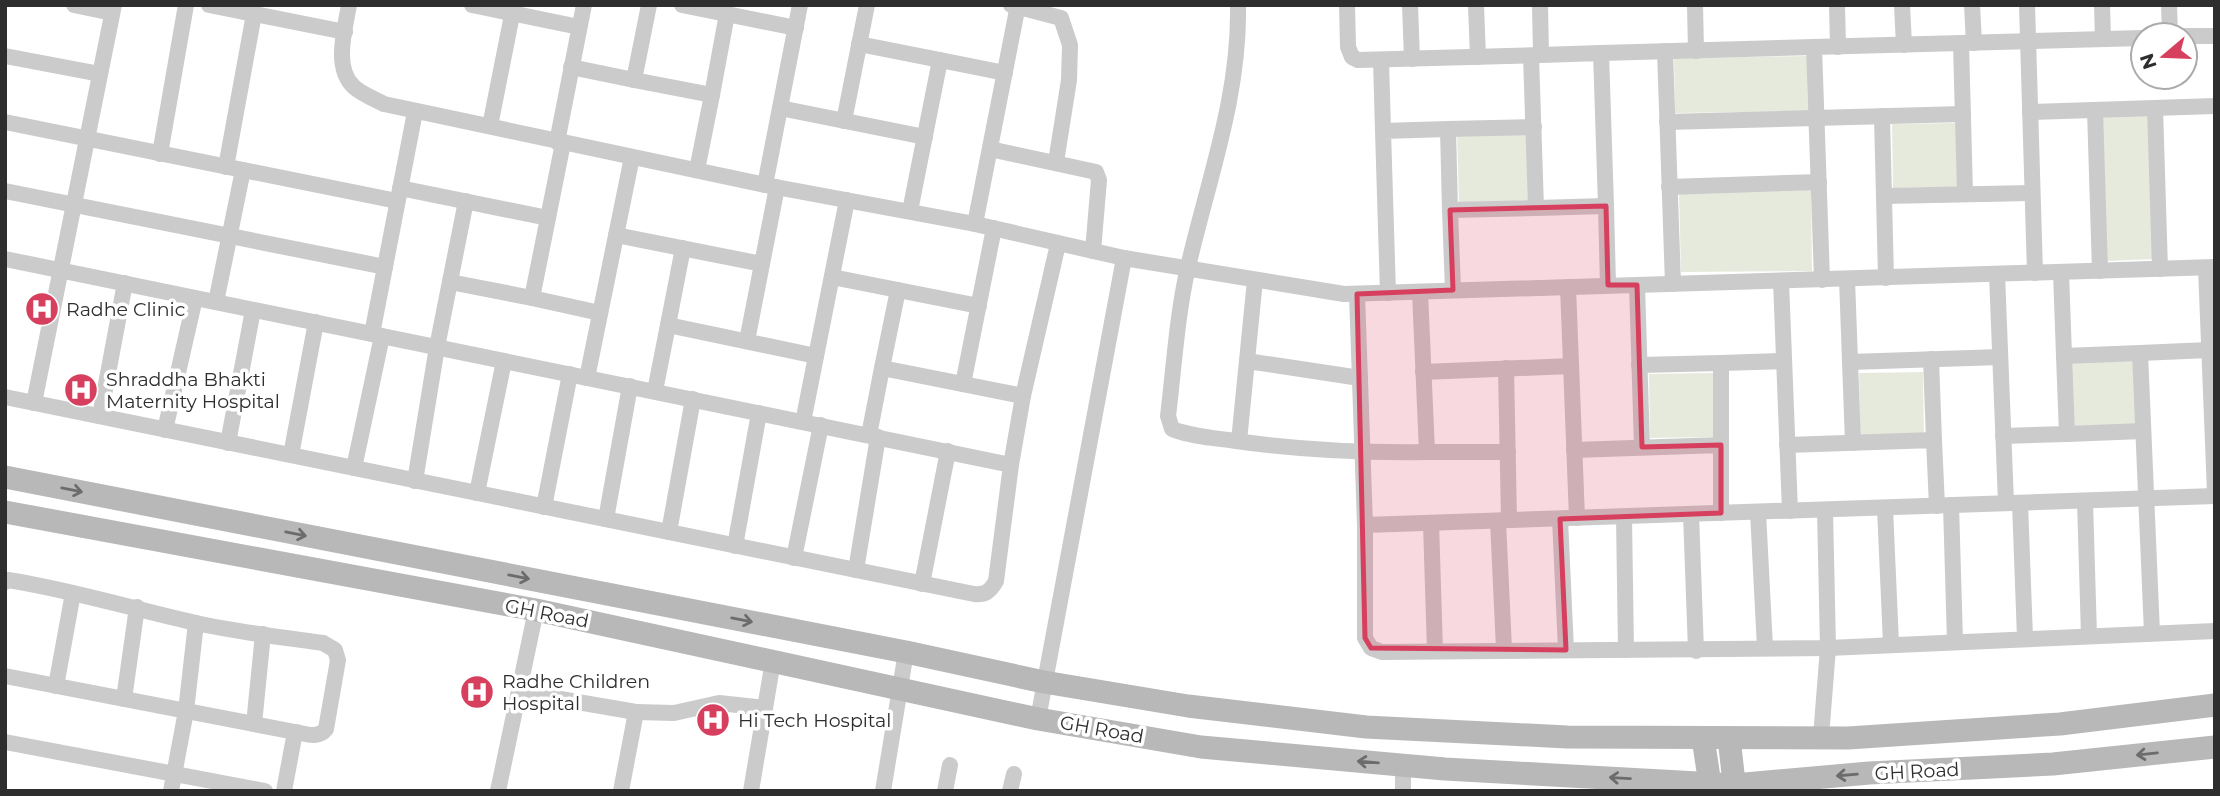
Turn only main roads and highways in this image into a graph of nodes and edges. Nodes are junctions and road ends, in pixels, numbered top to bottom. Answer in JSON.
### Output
{"nodes":[{"id":1,"x":5,"y":477,"type":"edge"},
{"id":2,"x":5,"y":512,"type":"edge"},
{"id":3,"x":2215,"y":705,"type":"edge"},
{"id":4,"x":1703,"y":738,"type":"junction"},
{"id":5,"x":1729,"y":738,"type":"junction"},
{"id":6,"x":2215,"y":747,"type":"edge"},
{"id":7,"x":1711,"y":787,"type":"edge"},
{"id":8,"x":1735,"y":788,"type":"edge"}],
"edges":[{"from":1,"to":4,"type":"main road","name":"GH Road","one_way":true},
{"from":7,"to":2,"type":"main road","name":"GH Road","one_way":true},
{"from":3,"to":5,"type":"main road","name":"GH Road"},
{"from":4,"to":5,"type":"main road","name":"GH Road"},
{"from":4,"to":7,"type":"main road"},
{"from":5,"to":8,"type":"main road"},
{"from":6,"to":8,"type":"main road","name":"GH Road","one_way":true},
{"from":7,"to":8,"type":"main road","name":"GH Road"}]}
